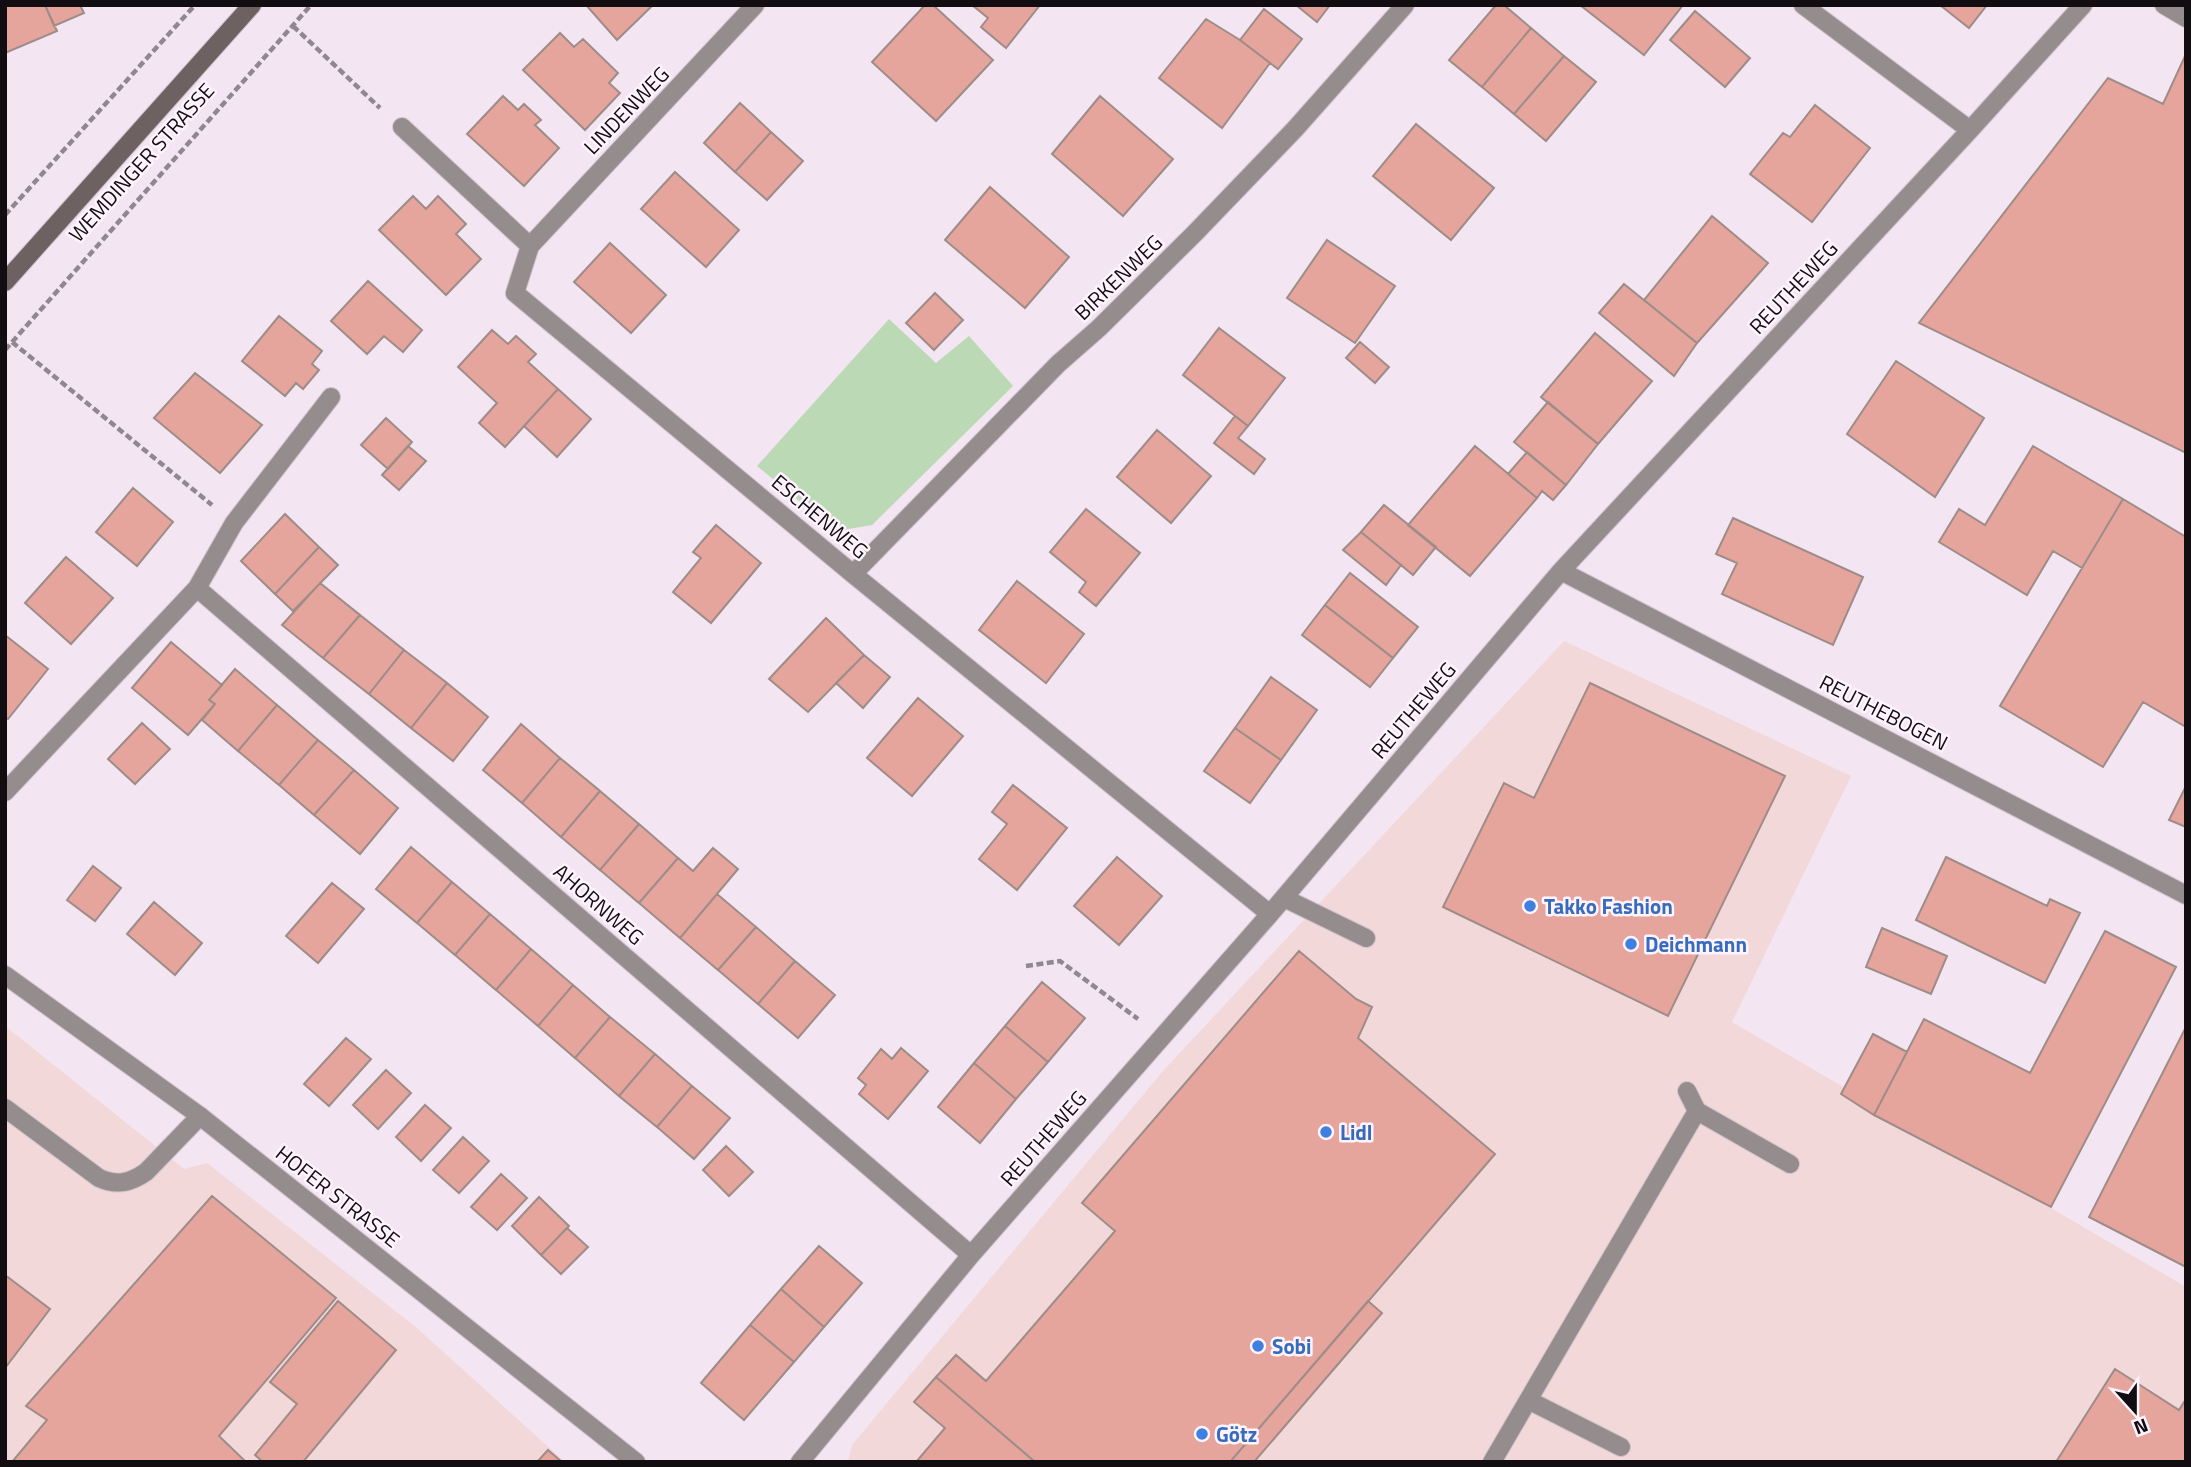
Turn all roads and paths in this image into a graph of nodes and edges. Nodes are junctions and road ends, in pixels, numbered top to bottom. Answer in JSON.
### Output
{"nodes":[{"id":1,"x":195,"y":5,"type":"edge"},
{"id":2,"x":252,"y":5,"type":"edge"},
{"id":3,"x":311,"y":5,"type":"edge"},
{"id":4,"x":755,"y":5,"type":"edge"},
{"id":5,"x":1405,"y":5,"type":"edge"},
{"id":6,"x":1803,"y":5,"type":"edge"},
{"id":7,"x":2083,"y":5,"type":"edge"},
{"id":8,"x":2164,"y":5,"type":"edge"},
{"id":9,"x":2186,"y":18,"type":"edge"},
{"id":10,"x":293,"y":26,"type":"junction"},
{"id":11,"x":402,"y":127,"type":"joint"},
{"id":12,"x":1970,"y":130,"type":"junction"},
{"id":13,"x":5,"y":215,"type":"edge"},
{"id":14,"x":530,"y":247,"type":"junction"},
{"id":15,"x":5,"y":282,"type":"edge"},
{"id":16,"x":12,"y":342,"type":"junction"},
{"id":17,"x":5,"y":350,"type":"edge"},
{"id":18,"x":331,"y":397,"type":"dead end"},
{"id":19,"x":234,"y":523,"type":"junction"},
{"id":20,"x":1561,"y":570,"type":"junction"},
{"id":21,"x":853,"y":574,"type":"junction"},
{"id":22,"x":197,"y":588,"type":"junction"},
{"id":23,"x":5,"y":792,"type":"edge"},
{"id":24,"x":2186,"y":895,"type":"edge"},
{"id":25,"x":1284,"y":898,"type":"junction"},
{"id":26,"x":1270,"y":914,"type":"junction"},
{"id":27,"x":1366,"y":938,"type":"dead end"},
{"id":28,"x":1026,"y":966,"type":"dead end"},
{"id":29,"x":5,"y":975,"type":"edge"},
{"id":30,"x":1161,"y":1036,"type":"junction"},
{"id":31,"x":1687,"y":1091,"type":"dead end"},
{"id":32,"x":5,"y":1108,"type":"edge"},
{"id":33,"x":1697,"y":1111,"type":"junction"},
{"id":34,"x":200,"y":1116,"type":"junction"},
{"id":35,"x":1790,"y":1164,"type":"dead end"},
{"id":36,"x":971,"y":1255,"type":"junction"},
{"id":37,"x":1530,"y":1401,"type":"junction"},
{"id":38,"x":1621,"y":1447,"type":"dead end"},
{"id":39,"x":636,"y":1462,"type":"edge"},
{"id":40,"x":800,"y":1462,"type":"edge"},
{"id":41,"x":1492,"y":1462,"type":"edge"}],
"edges":[{"from":1,"to":13,"type":"path"},
{"from":2,"to":15,"type":"main road","name":"WEMDINGER STRASSE"},
{"from":3,"to":10,"type":"path","name":"WEMDINGER STRASSE"},
{"from":4,"to":14,"type":"street","name":"LINDENWEG"},
{"from":5,"to":21,"type":"street","name":"BIRKENWEG"},
{"from":6,"to":12,"type":"street"},
{"from":7,"to":12,"type":"street","name":"REUTHEWEG"},
{"from":8,"to":9,"type":"street"},
{"from":10,"to":11,"type":"path"},
{"from":10,"to":16,"type":"path","name":"WEMDINGER STRASSE"},
{"from":11,"to":14,"type":"street"},
{"from":12,"to":20,"type":"street","name":"REUTHEWEG"},
{"from":14,"to":21,"type":"street","name":"ESCHENWEG"},
{"from":16,"to":17,"type":"path","name":"WEMDINGER STRASSE"},
{"from":16,"to":19,"type":"path"},
{"from":18,"to":19,"type":"street"},
{"from":19,"to":22,"type":"street"},
{"from":20,"to":24,"type":"street","name":"REUTHEBOGEN"},
{"from":20,"to":25,"type":"street","name":"REUTHEWEG"},
{"from":21,"to":26,"type":"street","name":"ESCHENWEG"},
{"from":22,"to":23,"type":"street"},
{"from":22,"to":36,"type":"street","name":"AHORNWEG"},
{"from":25,"to":26,"type":"street","name":"REUTHEWEG"},
{"from":25,"to":27,"type":"street"},
{"from":26,"to":30,"type":"street","name":"REUTHEWEG"},
{"from":28,"to":30,"type":"path"},
{"from":29,"to":34,"type":"street","name":"HOFER STRASSE"},
{"from":30,"to":36,"type":"street","name":"REUTHEWEG"},
{"from":31,"to":33,"type":"street"},
{"from":32,"to":34,"type":"street"},
{"from":33,"to":35,"type":"street"},
{"from":33,"to":37,"type":"street"},
{"from":34,"to":39,"type":"street","name":"HOFER STRASSE"},
{"from":36,"to":40,"type":"street","name":"REUTHEWEG"},
{"from":37,"to":38,"type":"street"},
{"from":37,"to":41,"type":"street"}]}
